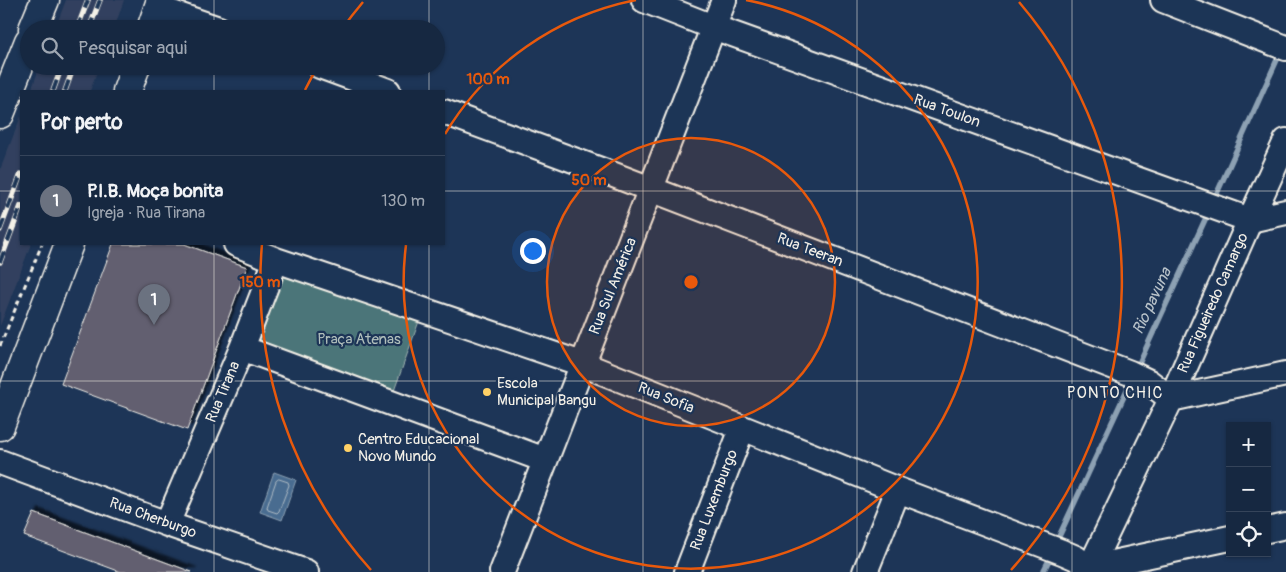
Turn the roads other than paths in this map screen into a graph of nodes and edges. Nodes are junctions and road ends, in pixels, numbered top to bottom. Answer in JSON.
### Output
{"nodes":[{"id":1,"x":45,"y":0,"type":"edge"},
{"id":2,"x":644,"y":0,"type":"edge"},
{"id":3,"x":724,"y":0,"type":"edge"},
{"id":4,"x":1163,"y":0,"type":"edge"},
{"id":5,"x":157,"y":12,"type":"edge"},
{"id":6,"x":37,"y":20,"type":"edge"},
{"id":7,"x":186,"y":20,"type":"edge"},
{"id":8,"x":713,"y":27,"type":"junction"},
{"id":9,"x":1286,"y":48,"type":"edge"},
{"id":10,"x":20,"y":64,"type":"edge"},
{"id":11,"x":133,"y":75,"type":"edge"},
{"id":12,"x":344,"y":75,"type":"edge"},
{"id":13,"x":127,"y":90,"type":"edge"},
{"id":14,"x":385,"y":90,"type":"edge"},
{"id":15,"x":445,"y":112,"type":"edge"},
{"id":16,"x":0,"y":114,"type":"edge"},
{"id":17,"x":1286,"y":141,"type":"edge"},
{"id":18,"x":650,"y":190,"type":"junction"},
{"id":19,"x":1286,"y":212,"type":"edge"},
{"id":20,"x":1250,"y":220,"type":"junction"},
{"id":21,"x":69,"y":245,"type":"edge"},
{"id":22,"x":238,"y":245,"type":"edge"},
{"id":23,"x":276,"y":260,"type":"junction"},
{"id":24,"x":242,"y":348,"type":"junction"},
{"id":25,"x":582,"y":364,"type":"junction"},
{"id":26,"x":1286,"y":374,"type":"edge"},
{"id":27,"x":1170,"y":399,"type":"junction"},
{"id":28,"x":0,"y":426,"type":"edge"},
{"id":29,"x":742,"y":428,"type":"junction"},
{"id":30,"x":545,"y":460,"type":"junction"},
{"id":31,"x":0,"y":462,"type":"edge"},
{"id":32,"x":898,"y":490,"type":"junction"},
{"id":33,"x":167,"y":524,"type":"junction"},
{"id":34,"x":1286,"y":526,"type":"edge"},
{"id":35,"x":1271,"y":529,"type":"edge"},
{"id":36,"x":1226,"y":539,"type":"edge"},
{"id":37,"x":1088,"y":570,"type":"edge"},
{"id":38,"x":306,"y":572,"type":"edge"},
{"id":39,"x":502,"y":572,"type":"edge"},
{"id":40,"x":687,"y":572,"type":"edge"},
{"id":41,"x":865,"y":572,"type":"edge"}],
"edges":[{"from":1,"to":6,"type":"main road"},
{"from":2,"to":8,"type":"street","name":"Rua Toulon"},
{"from":3,"to":8,"type":"street","name":"Rua Sul América"},
{"from":4,"to":9,"type":"street"},
{"from":5,"to":7,"type":"street"},
{"from":8,"to":18,"type":"street","name":"Rua Sul América"},
{"from":8,"to":20,"type":"street","name":"Rua Toulon"},
{"from":10,"to":16,"type":"main road"},
{"from":11,"to":13,"type":"main road"},
{"from":12,"to":14,"type":"street"},
{"from":15,"to":18,"type":"street","name":"Rua Teeran"},
{"from":17,"to":20,"type":"street","name":"Rua Figueiredo Camargo"},
{"from":18,"to":25,"type":"street","name":"Rua Sul América"},
{"from":18,"to":27,"type":"street","name":"Rua Teeran"},
{"from":19,"to":20,"type":"street"},
{"from":20,"to":27,"type":"street","name":"Rua Figueiredo Camargo"},
{"from":21,"to":28,"type":"main road"},
{"from":22,"to":23,"type":"street","name":"Rua Sofia"},
{"from":23,"to":24,"type":"street","name":"Rua Tirana"},
{"from":23,"to":25,"type":"street","name":"Rua Sofia"},
{"from":24,"to":30,"type":"street"},
{"from":24,"to":33,"type":"street","name":"Rua Tirana"},
{"from":25,"to":29,"type":"street","name":"Rua Sofia"},
{"from":25,"to":30,"type":"street","name":"Rua Sul América"},
{"from":26,"to":27,"type":"street"},
{"from":27,"to":37,"type":"street","name":"Rua Figueiredo Camargo"},
{"from":29,"to":32,"type":"street","name":"Rua Sofia"},
{"from":29,"to":40,"type":"street","name":"Rua Luxemburgo"},
{"from":30,"to":39,"type":"street","name":"Rua Sul América"},
{"from":31,"to":33,"type":"street","name":"Rua Cherburgo"},
{"from":32,"to":37,"type":"street","name":"Rua Sofia"},
{"from":32,"to":41,"type":"street"},
{"from":33,"to":38,"type":"street","name":"Rua Cherburgo"},
{"from":34,"to":35,"type":"street"},
{"from":36,"to":37,"type":"street"}]}
